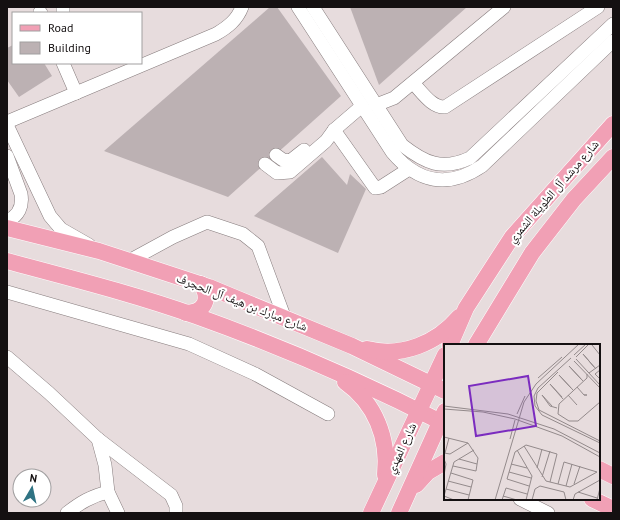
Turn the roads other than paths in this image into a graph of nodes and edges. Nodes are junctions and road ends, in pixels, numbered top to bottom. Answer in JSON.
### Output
{"nodes":[{"id":1,"x":242,"y":7,"type":"edge"},
{"id":2,"x":298,"y":7,"type":"edge"},
{"id":3,"x":313,"y":7,"type":"edge"},
{"id":4,"x":504,"y":7,"type":"edge"},
{"id":5,"x":598,"y":7,"type":"edge"},
{"id":6,"x":613,"y":24,"type":"edge"},
{"id":7,"x":613,"y":41,"type":"edge"},
{"id":8,"x":63,"y":64,"type":"edge"},
{"id":9,"x":413,"y":83,"type":"junction"},
{"id":10,"x":76,"y":93,"type":"junction"},
{"id":11,"x":376,"y":105,"type":"junction"},
{"id":12,"x":362,"y":106,"type":"junction"},
{"id":13,"x":7,"y":122,"type":"edge"},
{"id":14,"x":613,"y":124,"type":"edge"},
{"id":15,"x":334,"y":130,"type":"junction"},
{"id":16,"x":8,"y":132,"type":"edge"},
{"id":17,"x":276,"y":155,"type":"dead end"},
{"id":18,"x":7,"y":156,"type":"edge"},
{"id":19,"x":613,"y":157,"type":"edge"},
{"id":20,"x":265,"y":164,"type":"dead end"},
{"id":21,"x":409,"y":169,"type":"junction"},
{"id":22,"x":7,"y":221,"type":"edge"},
{"id":23,"x":7,"y":228,"type":"edge"},
{"id":24,"x":99,"y":251,"type":"junction"},
{"id":25,"x":7,"y":261,"type":"edge"},
{"id":26,"x":129,"y":261,"type":"junction"},
{"id":27,"x":201,"y":284,"type":"junction"},
{"id":28,"x":7,"y":292,"type":"edge"},
{"id":29,"x":466,"y":308,"type":"junction"},
{"id":30,"x":186,"y":313,"type":"junction"},
{"id":31,"x":285,"y":318,"type":"junction"},
{"id":32,"x":490,"y":321,"type":"junction"},
{"id":33,"x":450,"y":344,"type":"edge"},
{"id":34,"x":477,"y":344,"type":"edge"},
{"id":35,"x":485,"y":344,"type":"edge"},
{"id":36,"x":352,"y":346,"type":"junction"},
{"id":37,"x":7,"y":357,"type":"edge"},
{"id":38,"x":444,"y":357,"type":"edge"},
{"id":39,"x":325,"y":369,"type":"junction"},
{"id":40,"x":431,"y":384,"type":"junction"},
{"id":41,"x":444,"y":391,"type":"edge"},
{"id":42,"x":419,"y":411,"type":"junction"},
{"id":43,"x":328,"y":414,"type":"dead end"},
{"id":44,"x":443,"y":419,"type":"edge"},
{"id":45,"x":98,"y":439,"type":"junction"},
{"id":46,"x":444,"y":463,"type":"edge"},
{"id":47,"x":600,"y":470,"type":"edge"},
{"id":48,"x":613,"y":476,"type":"edge"},
{"id":49,"x":384,"y":484,"type":"junction"},
{"id":50,"x":108,"y":492,"type":"junction"},
{"id":51,"x":408,"y":493,"type":"junction"},
{"id":52,"x":522,"y":500,"type":"edge"},
{"id":53,"x":594,"y":500,"type":"edge"},
{"id":54,"x":613,"y":509,"type":"edge"},
{"id":55,"x":67,"y":513,"type":"edge"},
{"id":56,"x":118,"y":513,"type":"edge"},
{"id":57,"x":176,"y":513,"type":"edge"},
{"id":58,"x":371,"y":513,"type":"edge"},
{"id":59,"x":400,"y":513,"type":"edge"},
{"id":60,"x":548,"y":513,"type":"edge"}],
"edges":[{"from":1,"to":10,"type":"lane"},
{"from":2,"to":12,"type":"lane"},
{"from":3,"to":11,"type":"lane"},
{"from":4,"to":9,"type":"lane"},
{"from":5,"to":9,"type":"lane"},
{"from":6,"to":11,"type":"lane"},
{"from":7,"to":21,"type":"lane"},
{"from":8,"to":10,"type":"lane"},
{"from":9,"to":11,"type":"lane"},
{"from":10,"to":13,"type":"lane"},
{"from":12,"to":15,"type":"lane"},
{"from":12,"to":21,"type":"lane"},
{"from":14,"to":29,"type":"main road","name":"شارع مرشد آل الطويلة الشمري"},
{"from":15,"to":17,"type":"lane"},
{"from":15,"to":20,"type":"lane"},
{"from":15,"to":21,"type":"lane"},
{"from":16,"to":24,"type":"lane"},
{"from":18,"to":22,"type":"lane"},
{"from":19,"to":32,"type":"main road","name":"شارع مرشد آل الطويلة الشمري"},
{"from":23,"to":24,"type":"main road","name":"شارع مبارك بن هيف آل الحجرف"},
{"from":24,"to":26,"type":"main road","name":"شارع مبارك بن هيف آل الحجرف"},
{"from":25,"to":30,"type":"main road"},
{"from":26,"to":27,"type":"main road","name":"شارع مبارك بن هيف آل الحجرف"},
{"from":26,"to":31,"type":"lane"},
{"from":27,"to":30,"type":"main road"},
{"from":27,"to":31,"type":"main road","name":"شارع مبارك بن هيف آل الحجرف"},
{"from":28,"to":43,"type":"lane"},
{"from":29,"to":33,"type":"main road","name":"شارع مرشد آل الطويلة الشمري"},
{"from":29,"to":36,"type":"main road"},
{"from":30,"to":39,"type":"main road"},
{"from":31,"to":36,"type":"main road","name":"شارع مبارك بن هيف آل الحجرف"},
{"from":32,"to":34,"type":"main road","name":"شارع مرشد آل الطويلة الشمري"},
{"from":32,"to":35,"type":"main road"},
{"from":36,"to":40,"type":"main road","name":"شارع مبارك بن هيف آل الحجرف"},
{"from":37,"to":45,"type":"lane"},
{"from":38,"to":40,"type":"main road"},
{"from":39,"to":42,"type":"main road"},
{"from":39,"to":49,"type":"main road"},
{"from":40,"to":41,"type":"main road","name":"شارع مبارك بن هيف آل الحجرف"},
{"from":40,"to":42,"type":"main road","name":"شارع المهدي"},
{"from":42,"to":44,"type":"main road"},
{"from":42,"to":49,"type":"main road","name":"شارع المهدي"},
{"from":44,"to":51,"type":"main road","name":"شارع المهدي"},
{"from":45,"to":50,"type":"lane"},
{"from":45,"to":57,"type":"lane"},
{"from":46,"to":51,"type":"main road"},
{"from":47,"to":48,"type":"main road"},
{"from":49,"to":58,"type":"main road","name":"شارع المهدي"},
{"from":50,"to":55,"type":"lane"},
{"from":50,"to":56,"type":"lane"},
{"from":51,"to":59,"type":"main road","name":"شارع المهدي"},
{"from":52,"to":60,"type":"lane"},
{"from":53,"to":54,"type":"main road"}]}
